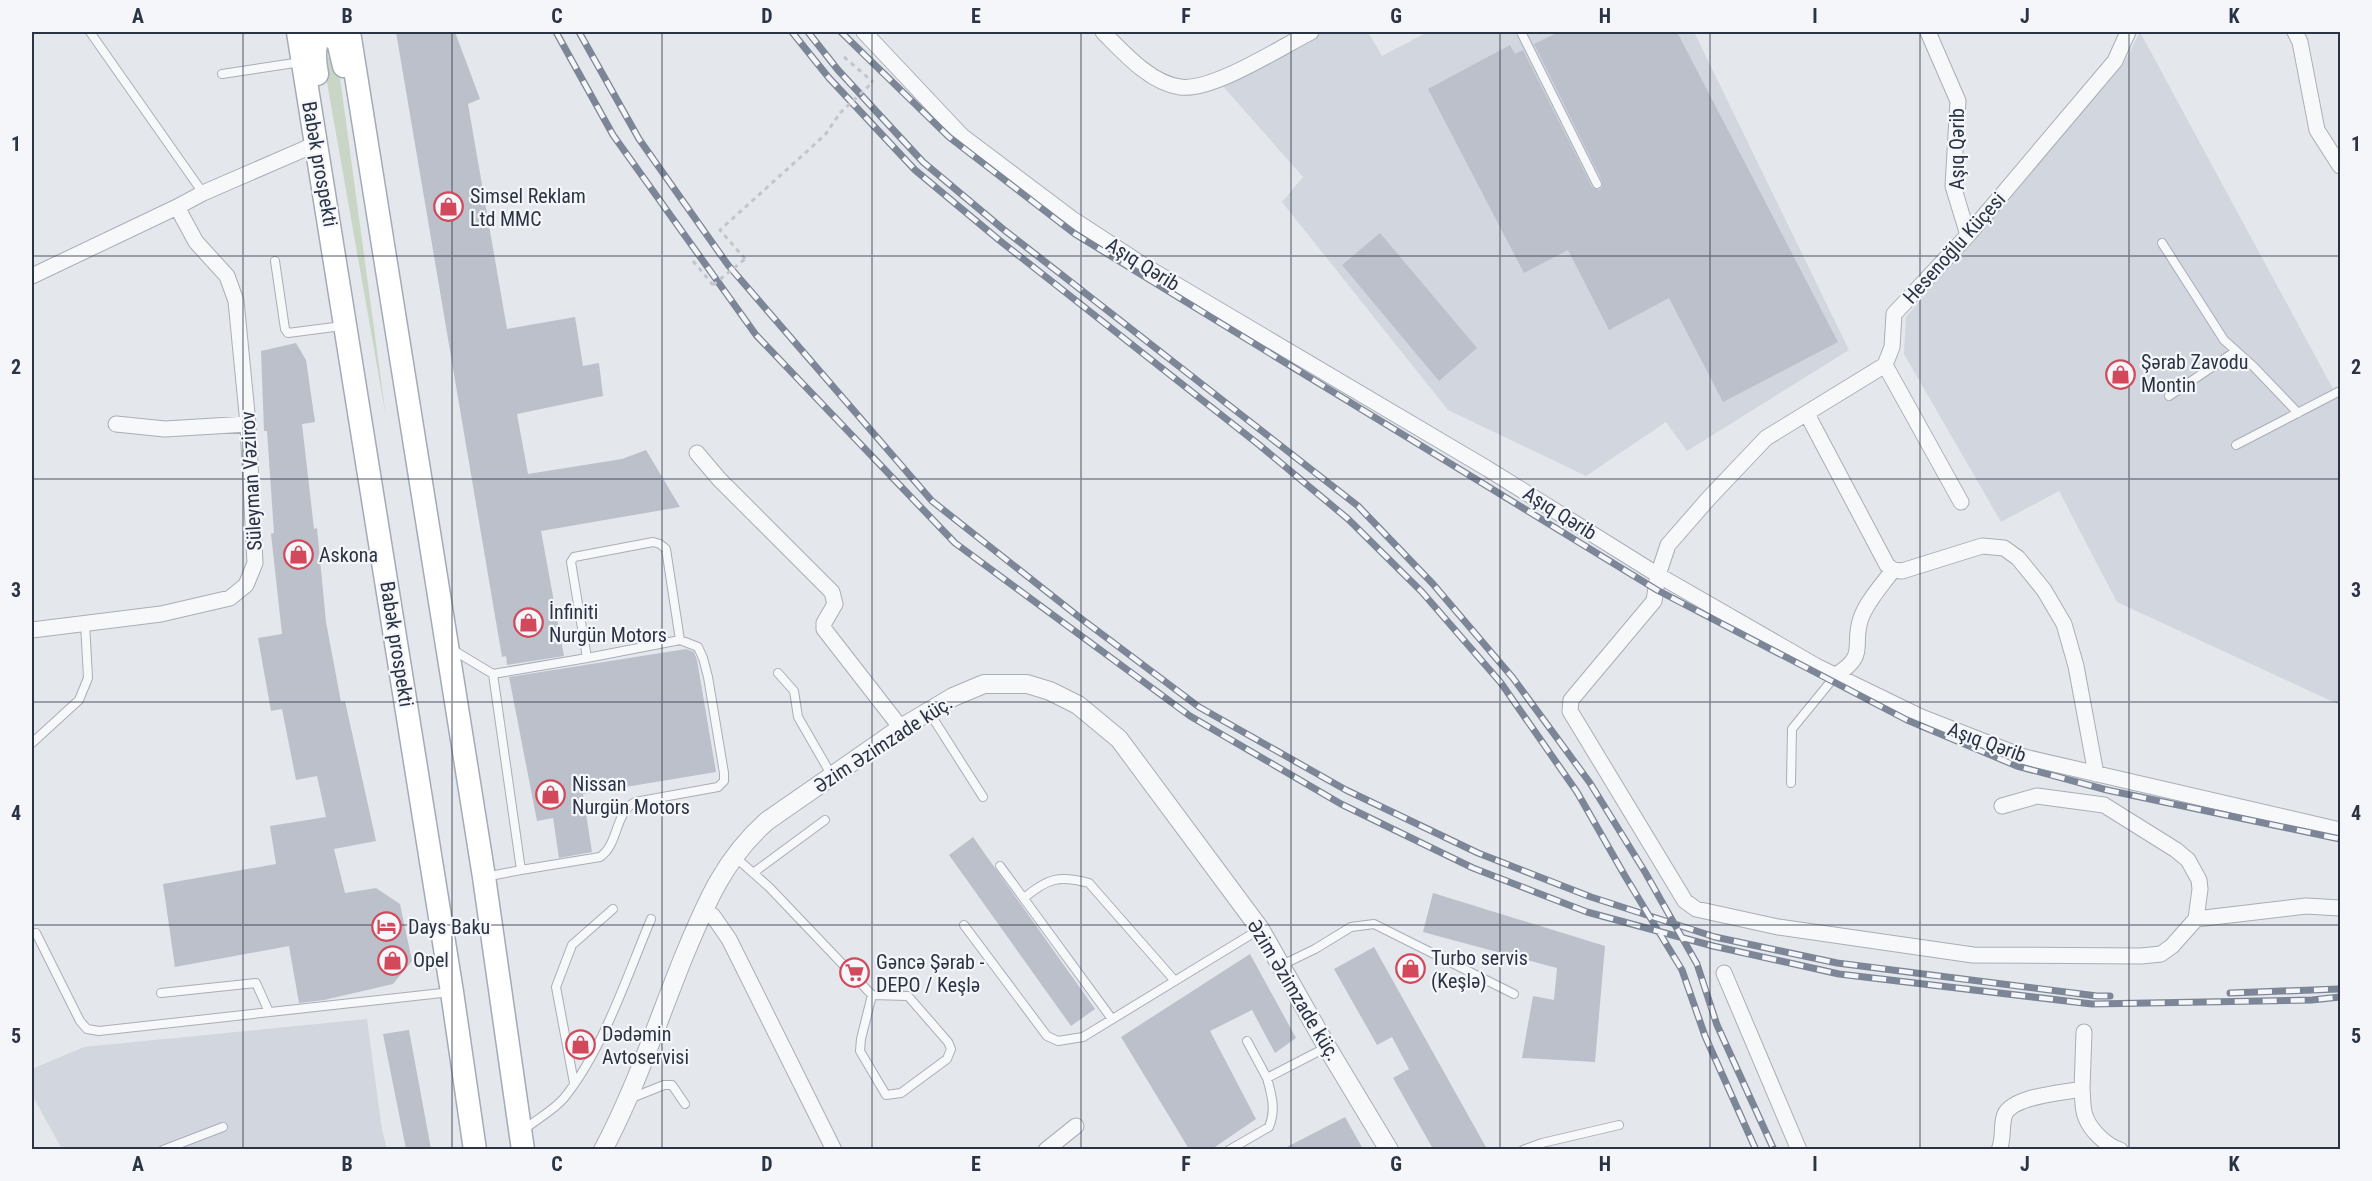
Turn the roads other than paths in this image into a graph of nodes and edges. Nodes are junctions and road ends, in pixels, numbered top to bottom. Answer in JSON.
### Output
{"nodes":[{"id":1,"x":90,"y":32,"type":"edge"},
{"id":2,"x":298,"y":32,"type":"edge"},
{"id":3,"x":349,"y":32,"type":"edge"},
{"id":4,"x":864,"y":32,"type":"edge"},
{"id":5,"x":1102,"y":32,"type":"edge"},
{"id":6,"x":1311,"y":32,"type":"edge"},
{"id":7,"x":1521,"y":32,"type":"edge"},
{"id":8,"x":1928,"y":32,"type":"edge"},
{"id":9,"x":2128,"y":32,"type":"edge"},
{"id":10,"x":2295,"y":32,"type":"edge"},
{"id":11,"x":303,"y":62,"type":"junction"},
{"id":12,"x":222,"y":74,"type":"dead end"},
{"id":13,"x":316,"y":144,"type":"junction"},
{"id":14,"x":2340,"y":166,"type":"edge"},
{"id":15,"x":1597,"y":184,"type":"dead end"},
{"id":16,"x":202,"y":193,"type":"junction"},
{"id":17,"x":177,"y":207,"type":"junction"},
{"id":18,"x":1968,"y":235,"type":"junction"},
{"id":19,"x":2163,"y":243,"type":"dead end"},
{"id":20,"x":335,"y":258,"type":"junction"},
{"id":21,"x":275,"y":261,"type":"dead end"},
{"id":22,"x":32,"y":276,"type":"edge"},
{"id":23,"x":346,"y":326,"type":"junction"},
{"id":24,"x":2236,"y":351,"type":"junction"},
{"id":25,"x":1885,"y":365,"type":"junction"},
{"id":26,"x":2340,"y":390,"type":"edge"},
{"id":27,"x":2169,"y":396,"type":"dead end"},
{"id":28,"x":2298,"y":413,"type":"junction"},
{"id":29,"x":1806,"y":414,"type":"junction"},
{"id":30,"x":116,"y":423,"type":"dead end"},
{"id":31,"x":248,"y":424,"type":"junction"},
{"id":32,"x":2236,"y":445,"type":"dead end"},
{"id":33,"x":698,"y":453,"type":"dead end"},
{"id":34,"x":420,"y":471,"type":"junction"},
{"id":35,"x":1960,"y":502,"type":"dead end"},
{"id":36,"x":1893,"y":570,"type":"junction"},
{"id":37,"x":1658,"y":575,"type":"junction"},
{"id":38,"x":85,"y":623,"type":"junction"},
{"id":39,"x":32,"y":630,"type":"edge"},
{"id":40,"x":680,"y":640,"type":"junction"},
{"id":41,"x":447,"y":647,"type":"junction"},
{"id":42,"x":587,"y":658,"type":"junction"},
{"id":43,"x":778,"y":673,"type":"dead end"},
{"id":44,"x":493,"y":674,"type":"junction"},
{"id":45,"x":1836,"y":675,"type":"junction"},
{"id":46,"x":929,"y":712,"type":"junction"},
{"id":47,"x":901,"y":728,"type":"junction"},
{"id":48,"x":32,"y":743,"type":"edge"},
{"id":49,"x":2096,"y":774,"type":"junction"},
{"id":50,"x":832,"y":777,"type":"junction"},
{"id":51,"x":1791,"y":783,"type":"dead end"},
{"id":52,"x":983,"y":797,"type":"dead end"},
{"id":53,"x":2002,"y":806,"type":"dead end"},
{"id":54,"x":825,"y":820,"type":"dead end"},
{"id":55,"x":2340,"y":830,"type":"edge"},
{"id":56,"x":734,"y":855,"type":"junction"},
{"id":57,"x":1000,"y":866,"type":"dead end"},
{"id":58,"x":521,"y":870,"type":"junction"},
{"id":59,"x":753,"y":873,"type":"junction"},
{"id":60,"x":484,"y":877,"type":"junction"},
{"id":61,"x":1024,"y":898,"type":"junction"},
{"id":62,"x":2340,"y":908,"type":"edge"},
{"id":63,"x":613,"y":909,"type":"dead end"},
{"id":64,"x":703,"y":910,"type":"junction"},
{"id":65,"x":2196,"y":919,"type":"junction"},
{"id":66,"x":651,"y":920,"type":"dead end"},
{"id":67,"x":964,"y":925,"type":"dead end"},
{"id":68,"x":1260,"y":929,"type":"junction"},
{"id":69,"x":36,"y":933,"type":"dead end"},
{"id":70,"x":1282,"y":965,"type":"junction"},
{"id":71,"x":1724,"y":973,"type":"dead end"},
{"id":72,"x":1175,"y":981,"type":"junction"},
{"id":73,"x":452,"y":992,"type":"junction"},
{"id":74,"x":161,"y":993,"type":"dead end"},
{"id":75,"x":1514,"y":994,"type":"dead end"},
{"id":76,"x":872,"y":995,"type":"junction"},
{"id":77,"x":269,"y":1012,"type":"junction"},
{"id":78,"x":1112,"y":1020,"type":"junction"},
{"id":79,"x":2084,"y":1032,"type":"dead end"},
{"id":80,"x":1247,"y":1041,"type":"dead end"},
{"id":81,"x":1327,"y":1047,"type":"junction"},
{"id":82,"x":1267,"y":1078,"type":"junction"},
{"id":83,"x":574,"y":1083,"type":"junction"},
{"id":84,"x":2082,"y":1089,"type":"junction"},
{"id":85,"x":628,"y":1100,"type":"junction"},
{"id":86,"x":685,"y":1104,"type":"dead end"},
{"id":87,"x":1619,"y":1125,"type":"dead end"},
{"id":88,"x":1076,"y":1126,"type":"dead end"},
{"id":89,"x":222,"y":1127,"type":"dead end"},
{"id":90,"x":522,"y":1141,"type":"edge"},
{"id":91,"x":163,"y":1149,"type":"edge"},
{"id":92,"x":475,"y":1149,"type":"edge"},
{"id":93,"x":603,"y":1149,"type":"edge"},
{"id":94,"x":834,"y":1149,"type":"edge"},
{"id":95,"x":1046,"y":1149,"type":"edge"},
{"id":96,"x":1229,"y":1149,"type":"edge"},
{"id":97,"x":1389,"y":1149,"type":"edge"},
{"id":98,"x":1523,"y":1149,"type":"edge"},
{"id":99,"x":1800,"y":1149,"type":"edge"},
{"id":100,"x":1999,"y":1149,"type":"edge"},
{"id":101,"x":2120,"y":1149,"type":"edge"}],
"edges":[{"from":1,"to":16,"type":"lane"},
{"from":2,"to":11,"type":"main road","name":"Babək prospekti"},
{"from":3,"to":34,"type":"main road"},
{"from":4,"to":37,"type":"street","name":"Aşıq Qərib"},
{"from":5,"to":6,"type":"street"},
{"from":7,"to":15,"type":"lane"},
{"from":8,"to":18,"type":"street","name":"Aşıq Qərib"},
{"from":9,"to":18,"type":"street","name":"Hesenoğlu Küçesi"},
{"from":10,"to":14,"type":"street"},
{"from":11,"to":12,"type":"lane"},
{"from":11,"to":13,"type":"main road","name":"Babək prospekti"},
{"from":13,"to":16,"type":"street"},
{"from":13,"to":20,"type":"main road","name":"Babək prospekti"},
{"from":16,"to":17,"type":"street"},
{"from":17,"to":22,"type":"street"},
{"from":17,"to":31,"type":"street","name":"Süleyman Vəzirov"},
{"from":18,"to":25,"type":"street","name":"Hesenoğlu Küçesi"},
{"from":19,"to":24,"type":"lane"},
{"from":20,"to":23,"type":"main road","name":"Babək prospekti"},
{"from":20,"to":34,"type":"main road"},
{"from":21,"to":23,"type":"lane"},
{"from":23,"to":73,"type":"main road","name":"Babək prospekti"},
{"from":24,"to":27,"type":"lane"},
{"from":24,"to":28,"type":"lane"},
{"from":25,"to":29,"type":"street"},
{"from":25,"to":35,"type":"street"},
{"from":26,"to":28,"type":"lane"},
{"from":28,"to":32,"type":"lane"},
{"from":29,"to":36,"type":"street"},
{"from":29,"to":37,"type":"street"},
{"from":30,"to":31,"type":"street"},
{"from":31,"to":38,"type":"street","name":"Süleyman Vəzirov"},
{"from":33,"to":47,"type":"street"},
{"from":34,"to":41,"type":"main road"},
{"from":36,"to":45,"type":"street"},
{"from":36,"to":49,"type":"street"},
{"from":37,"to":45,"type":"street","name":"Aşıq Qərib"},
{"from":37,"to":65,"type":"street"},
{"from":38,"to":39,"type":"street","name":"Süleyman Vəzirov"},
{"from":38,"to":48,"type":"lane"},
{"from":40,"to":42,"type":"lane"},
{"from":40,"to":42,"type":"lane"},
{"from":40,"to":58,"type":"lane"},
{"from":41,"to":44,"type":"lane"},
{"from":41,"to":60,"type":"main road"},
{"from":42,"to":44,"type":"lane"},
{"from":43,"to":50,"type":"lane"},
{"from":44,"to":58,"type":"lane"},
{"from":45,"to":49,"type":"street","name":"Aşıq Qərib"},
{"from":45,"to":51,"type":"lane"},
{"from":46,"to":47,"type":"street","name":"Əzim Əzimzade küç."},
{"from":46,"to":52,"type":"lane"},
{"from":46,"to":68,"type":"street","name":"Əzim Əzimzade küç."},
{"from":47,"to":50,"type":"street","name":"Əzim Əzimzade küç."},
{"from":49,"to":55,"type":"street","name":"Aşıq Qərib"},
{"from":50,"to":56,"type":"street","name":"Əzim Əzimzade küç."},
{"from":53,"to":65,"type":"street"},
{"from":54,"to":59,"type":"lane"},
{"from":56,"to":59,"type":"lane"},
{"from":56,"to":64,"type":"street","name":"Əzim Əzimzade küç."},
{"from":57,"to":61,"type":"lane"},
{"from":58,"to":60,"type":"lane"},
{"from":59,"to":76,"type":"lane"},
{"from":60,"to":90,"type":"main road"},
{"from":61,"to":72,"type":"lane"},
{"from":61,"to":78,"type":"lane"},
{"from":62,"to":65,"type":"street"},
{"from":63,"to":83,"type":"lane"},
{"from":64,"to":85,"type":"street","name":"Əzim Əzimzade küç."},
{"from":64,"to":94,"type":"street"},
{"from":66,"to":83,"type":"lane"},
{"from":67,"to":78,"type":"lane"},
{"from":68,"to":70,"type":"street","name":"Əzim Əzimzade küç."},
{"from":68,"to":72,"type":"lane"},
{"from":69,"to":77,"type":"lane"},
{"from":70,"to":75,"type":"lane"},
{"from":70,"to":81,"type":"street","name":"Əzim Əzimzade küç."},
{"from":71,"to":99,"type":"street"},
{"from":72,"to":78,"type":"lane"},
{"from":73,"to":77,"type":"lane"},
{"from":73,"to":92,"type":"main road","name":"Babək prospekti"},
{"from":74,"to":77,"type":"lane"},
{"from":76,"to":76,"type":"lane"},
{"from":79,"to":84,"type":"street"},
{"from":80,"to":82,"type":"lane"},
{"from":81,"to":82,"type":"lane"},
{"from":81,"to":97,"type":"street","name":"Əzim Əzimzade küç."},
{"from":82,"to":96,"type":"lane"},
{"from":83,"to":90,"type":"lane"},
{"from":84,"to":100,"type":"street"},
{"from":84,"to":101,"type":"street"},
{"from":85,"to":86,"type":"lane"},
{"from":85,"to":93,"type":"street","name":"Əzim Əzimzade küç."},
{"from":87,"to":98,"type":"lane"},
{"from":88,"to":95,"type":"street"},
{"from":89,"to":91,"type":"lane"}]}
